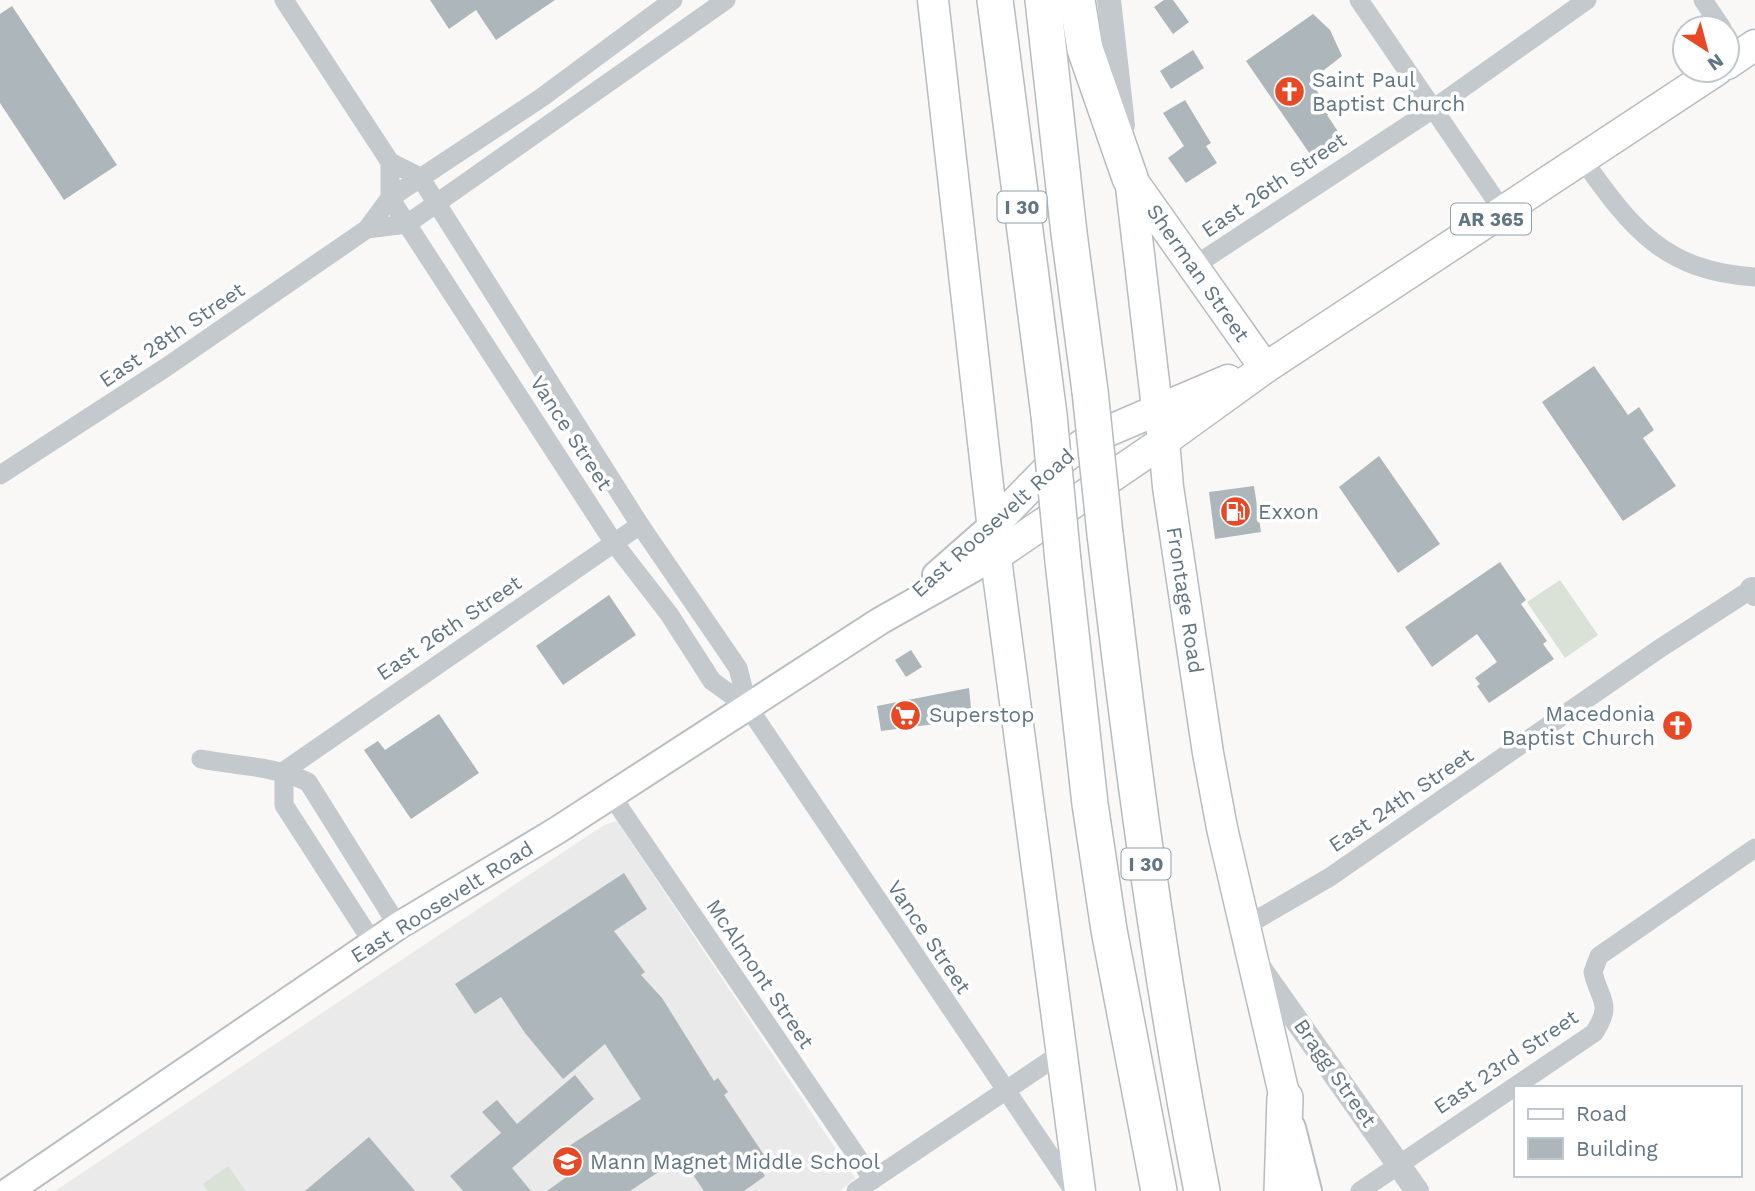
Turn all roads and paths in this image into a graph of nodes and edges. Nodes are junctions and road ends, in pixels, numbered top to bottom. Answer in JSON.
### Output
{"nodes":[{"id":1,"x":284,"y":0,"type":"edge"},
{"id":2,"x":673,"y":0,"type":"edge"},
{"id":3,"x":726,"y":0,"type":"edge"},
{"id":4,"x":933,"y":0,"type":"edge"},
{"id":5,"x":995,"y":0,"type":"edge"},
{"id":6,"x":1043,"y":0,"type":"edge"},
{"id":7,"x":1077,"y":0,"type":"edge"},
{"id":8,"x":1110,"y":0,"type":"edge"},
{"id":9,"x":1359,"y":0,"type":"edge"},
{"id":10,"x":1587,"y":0,"type":"edge"},
{"id":11,"x":1690,"y":84,"type":"edge"},
{"id":12,"x":1433,"y":109,"type":"junction"},
{"id":13,"x":1582,"y":159,"type":"junction"},
{"id":14,"x":390,"y":162,"type":"junction"},
{"id":15,"x":420,"y":177,"type":"junction"},
{"id":16,"x":1130,"y":178,"type":"junction"},
{"id":17,"x":390,"y":198,"type":"junction"},
{"id":18,"x":437,"y":203,"type":"junction"},
{"id":19,"x":1503,"y":211,"type":"junction"},
{"id":20,"x":407,"y":224,"type":"junction"},
{"id":21,"x":367,"y":229,"type":"junction"},
{"id":22,"x":1194,"y":266,"type":"junction"},
{"id":23,"x":1755,"y":277,"type":"edge"},
{"id":24,"x":1265,"y":368,"type":"junction"},
{"id":25,"x":1157,"y":408,"type":"junction"},
{"id":26,"x":1164,"y":441,"type":"junction"},
{"id":27,"x":0,"y":475,"type":"edge"},
{"id":28,"x":640,"y":525,"type":"junction"},
{"id":29,"x":993,"y":525,"type":"junction"},
{"id":30,"x":614,"y":543,"type":"junction"},
{"id":31,"x":997,"y":555,"type":"junction"},
{"id":32,"x":1754,"y":590,"type":"edge"},
{"id":33,"x":880,"y":621,"type":"junction"},
{"id":34,"x":748,"y":707,"type":"junction"},
{"id":35,"x":201,"y":759,"type":"dead end"},
{"id":36,"x":284,"y":771,"type":"junction"},
{"id":37,"x":611,"y":795,"type":"junction"},
{"id":38,"x":1755,"y":848,"type":"edge"},
{"id":39,"x":398,"y":926,"type":"junction"},
{"id":40,"x":1244,"y":928,"type":"junction"},
{"id":41,"x":373,"y":943,"type":"junction"},
{"id":42,"x":1252,"y":957,"type":"junction"},
{"id":43,"x":1063,"y":1052,"type":"junction"},
{"id":44,"x":1514,"y":1086,"type":"edge"},
{"id":45,"x":1514,"y":1086,"type":"edge"},
{"id":46,"x":1005,"y":1091,"type":"junction"},
{"id":47,"x":1284,"y":1098,"type":"junction"},
{"id":48,"x":1398,"y":1163,"type":"junction"},
{"id":49,"x":878,"y":1176,"type":"junction"},
{"id":50,"x":9,"y":1191,"type":"edge"},
{"id":51,"x":856,"y":1191,"type":"edge"},
{"id":52,"x":1074,"y":1191,"type":"edge"},
{"id":53,"x":1080,"y":1191,"type":"edge"},
{"id":54,"x":1159,"y":1191,"type":"edge"},
{"id":55,"x":1202,"y":1191,"type":"edge"},
{"id":56,"x":1282,"y":1191,"type":"edge"},
{"id":57,"x":1308,"y":1191,"type":"edge"},
{"id":58,"x":1360,"y":1191,"type":"edge"},
{"id":59,"x":1417,"y":1191,"type":"edge"}],
"edges":[{"from":1,"to":14,"type":"street"},
{"from":2,"to":15,"type":"street","name":"East 28th Street"},
{"from":3,"to":18,"type":"street","name":"East 28th Street"},
{"from":4,"to":29,"type":"main road"},
{"from":5,"to":54,"type":"highway","number":"I 30","bridge":true},
{"from":6,"to":55,"type":"highway","number":"I 30","bridge":true},
{"from":7,"to":16,"type":"highway"},
{"from":8,"to":16,"type":"street","name":"Frontage Road"},
{"from":9,"to":12,"type":"street"},
{"from":10,"to":12,"type":"street","name":"East 26th Street"},
{"from":11,"to":13,"type":"main road","name":"East Roosevelt Road","number":"AR 365"},
{"from":12,"to":19,"type":"street"},
{"from":12,"to":22,"type":"street","name":"East 26th Street"},
{"from":13,"to":19,"type":"main road","name":"East Roosevelt Road","number":"AR 365"},
{"from":13,"to":23,"type":"street"},
{"from":14,"to":15,"type":"street"},
{"from":14,"to":17,"type":"street"},
{"from":15,"to":17,"type":"street","name":"East 28th Street"},
{"from":15,"to":18,"type":"street","name":"Vance Street"},
{"from":16,"to":22,"type":"main road","name":"Sherman Street"},
{"from":16,"to":25,"type":"main road","name":"Frontage Road"},
{"from":17,"to":20,"type":"street","name":"Vance Street"},
{"from":17,"to":21,"type":"street","name":"East 28th Street"},
{"from":18,"to":20,"type":"street","name":"East 28th Street"},
{"from":18,"to":28,"type":"street","name":"Vance Street"},
{"from":19,"to":24,"type":"main road","name":"East Roosevelt Road","number":"AR 365"},
{"from":20,"to":21,"type":"street","name":"East 28th Street"},
{"from":20,"to":30,"type":"street","name":"Vance Street"},
{"from":21,"to":27,"type":"street","name":"East 28th Street"},
{"from":22,"to":24,"type":"main road","name":"Sherman Street"},
{"from":24,"to":25,"type":"main road","name":"East Roosevelt Road","number":"AR 365"},
{"from":24,"to":26,"type":"main road","name":"East Roosevelt Road","number":"AR 365"},
{"from":25,"to":26,"type":"main road","name":"Frontage Road"},
{"from":25,"to":29,"type":"main road","name":"East Roosevelt Road","number":"AR 365"},
{"from":26,"to":31,"type":"main road","name":"East Roosevelt Road","number":"AR 365"},
{"from":26,"to":40,"type":"main road","name":"Frontage Road"},
{"from":28,"to":30,"type":"street","name":"East 26th Street"},
{"from":28,"to":34,"type":"street","name":"Vance Street"},
{"from":29,"to":31,"type":"main road"},
{"from":29,"to":33,"type":"main road","name":"East Roosevelt Road","number":"AR 365"},
{"from":30,"to":34,"type":"street","name":"Vance Street"},
{"from":30,"to":36,"type":"street","name":"East 26th Street"},
{"from":31,"to":33,"type":"main road","name":"East Roosevelt Road","number":"AR 365"},
{"from":31,"to":43,"type":"main road"},
{"from":32,"to":40,"type":"street","name":"East 24th Street"},
{"from":33,"to":34,"type":"main road","name":"East Roosevelt Road","number":"AR 365"},
{"from":34,"to":37,"type":"main road","name":"East Roosevelt Road","number":"AR 365"},
{"from":34,"to":46,"type":"street","name":"Vance Street"},
{"from":35,"to":36,"type":"street"},
{"from":36,"to":39,"type":"street"},
{"from":36,"to":41,"type":"street"},
{"from":37,"to":39,"type":"main road","name":"East Roosevelt Road","number":"AR 365"},
{"from":37,"to":49,"type":"street","name":"McAlmont Street"},
{"from":38,"to":44,"type":"street","name":"East 23rd Street"},
{"from":39,"to":41,"type":"main road","name":"East Roosevelt Road","number":"AR 365"},
{"from":40,"to":42,"type":"main road","name":"Frontage Road"},
{"from":41,"to":50,"type":"main road","name":"East Roosevelt Road","number":"AR 365"},
{"from":42,"to":47,"type":"main road","name":"Frontage Road"},
{"from":42,"to":48,"type":"street","name":"Bragg Street"},
{"from":43,"to":46,"type":"street"},
{"from":43,"to":53,"type":"main road"},
{"from":45,"to":48,"type":"street","name":"East 23rd Street"},
{"from":46,"to":49,"type":"street"},
{"from":46,"to":52,"type":"street","name":"Vance Street"},
{"from":47,"to":56,"type":"highway"},
{"from":47,"to":57,"type":"main road","name":"Frontage Road"},
{"from":48,"to":58,"type":"street","name":"East 23rd Street"},
{"from":48,"to":59,"type":"street","name":"Bragg Street"},
{"from":49,"to":51,"type":"street"}]}
